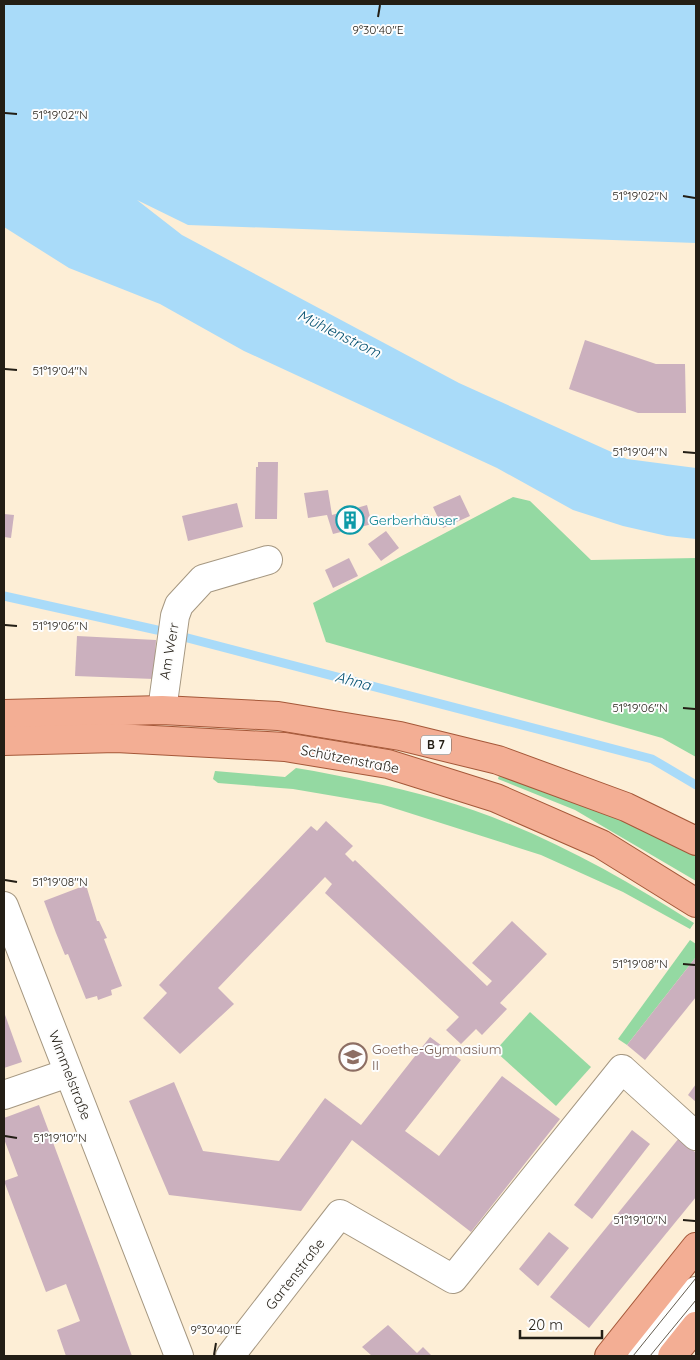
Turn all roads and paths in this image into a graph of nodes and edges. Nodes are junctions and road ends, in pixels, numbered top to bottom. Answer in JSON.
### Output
{"nodes":[{"id":1,"x":268,"y":560,"type":"dead end"},
{"id":2,"x":162,"y":710,"type":"junction"},
{"id":3,"x":4,"y":714,"type":"edge"},
{"id":4,"x":4,"y":740,"type":"edge"},
{"id":5,"x":696,"y":840,"type":"edge"},
{"id":6,"x":696,"y":903,"type":"edge"},
{"id":7,"x":4,"y":906,"type":"edge"},
{"id":8,"x":68,"y":1072,"type":"junction"},
{"id":9,"x":4,"y":1094,"type":"edge"},
{"id":10,"x":696,"y":1136,"type":"edge"},
{"id":11,"x":696,"y":1247,"type":"edge"},
{"id":12,"x":696,"y":1290,"type":"edge"},
{"id":13,"x":696,"y":1326,"type":"edge"},
{"id":14,"x":179,"y":1356,"type":"edge"},
{"id":15,"x":230,"y":1356,"type":"edge"},
{"id":16,"x":609,"y":1356,"type":"edge"},
{"id":17,"x":642,"y":1356,"type":"edge"},
{"id":18,"x":672,"y":1356,"type":"edge"}],
"edges":[{"from":1,"to":2,"type":"street","name":"Am Werr"},
{"from":2,"to":3,"type":"main road","number":"B 7"},
{"from":2,"to":5,"type":"main road","number":"B 7"},
{"from":4,"to":6,"type":"main road","name":"Schützenstraße","number":"B 7"},
{"from":7,"to":8,"type":"street","name":"Wimmelstraße"},
{"from":8,"to":9,"type":"street"},
{"from":8,"to":14,"type":"street","name":"Wimmelstraße"},
{"from":10,"to":15,"type":"street","name":"Gartenstraße"},
{"from":11,"to":16,"type":"main road"},
{"from":12,"to":17,"type":"street"},
{"from":13,"to":18,"type":"main road"}]}
